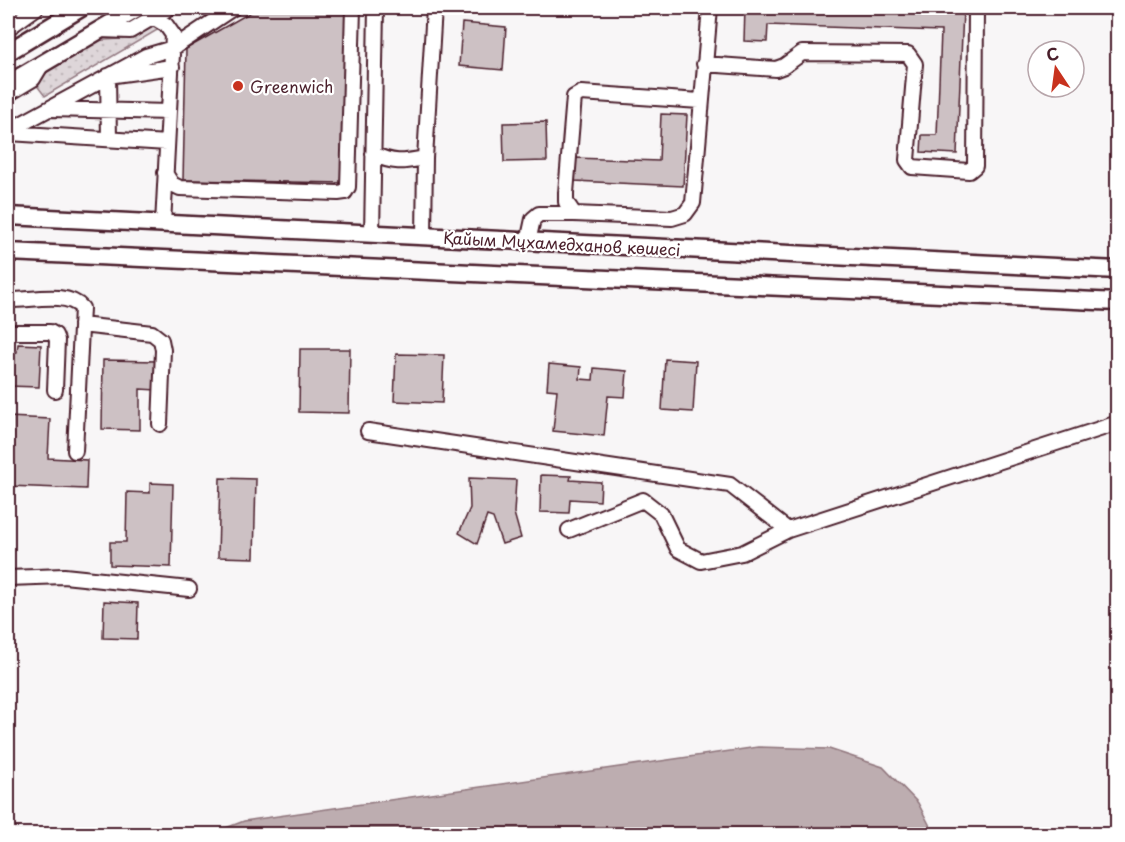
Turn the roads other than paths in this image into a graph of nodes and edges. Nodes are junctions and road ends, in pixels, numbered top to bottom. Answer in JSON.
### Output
{"nodes":[{"id":1,"x":36,"y":8,"type":"edge"},
{"id":2,"x":81,"y":8,"type":"edge"},
{"id":3,"x":137,"y":8,"type":"edge"},
{"id":4,"x":169,"y":8,"type":"edge"},
{"id":5,"x":233,"y":8,"type":"edge"},
{"id":6,"x":353,"y":8,"type":"edge"},
{"id":7,"x":376,"y":8,"type":"edge"},
{"id":8,"x":434,"y":8,"type":"edge"},
{"id":9,"x":710,"y":8,"type":"edge"},
{"id":10,"x":976,"y":8,"type":"edge"},
{"id":11,"x":153,"y":17,"type":"junction"},
{"id":12,"x":8,"y":28,"type":"edge"},
{"id":13,"x":100,"y":30,"type":"junction"},
{"id":14,"x":173,"y":48,"type":"junction"},
{"id":15,"x":8,"y":52,"type":"edge"},
{"id":16,"x":42,"y":64,"type":"junction"},
{"id":17,"x":704,"y":64,"type":"junction"},
{"id":18,"x":172,"y":67,"type":"junction"},
{"id":19,"x":108,"y":76,"type":"junction"},
{"id":20,"x":8,"y":84,"type":"edge"},
{"id":21,"x":8,"y":94,"type":"edge"},
{"id":22,"x":700,"y":101,"type":"junction"},
{"id":23,"x":50,"y":109,"type":"junction"},
{"id":24,"x":109,"y":112,"type":"junction"},
{"id":25,"x":169,"y":112,"type":"junction"},
{"id":26,"x":109,"y":139,"type":"junction"},
{"id":27,"x":167,"y":143,"type":"junction"},
{"id":28,"x":373,"y":154,"type":"junction"},
{"id":29,"x":425,"y":159,"type":"junction"},
{"id":30,"x":165,"y":173,"type":"junction"},
{"id":31,"x":574,"y":214,"type":"junction"},
{"id":32,"x":8,"y":216,"type":"edge"},
{"id":33,"x":163,"y":224,"type":"junction"},
{"id":34,"x":372,"y":234,"type":"junction"},
{"id":35,"x":424,"y":237,"type":"junction"},
{"id":36,"x":528,"y":242,"type":"junction"},
{"id":37,"x":8,"y":252,"type":"edge"},
{"id":38,"x":1118,"y":270,"type":"edge"},
{"id":39,"x":8,"y":300,"type":"edge"},
{"id":40,"x":1118,"y":302,"type":"edge"},
{"id":41,"x":81,"y":325,"type":"junction"},
{"id":42,"x":8,"y":332,"type":"edge"},
{"id":43,"x":55,"y":390,"type":"dead end"},
{"id":44,"x":1118,"y":423,"type":"edge"},
{"id":45,"x":160,"y":424,"type":"dead end"},
{"id":46,"x":368,"y":431,"type":"dead end"},
{"id":47,"x":75,"y":451,"type":"dead end"},
{"id":48,"x":569,"y":530,"type":"dead end"},
{"id":49,"x":788,"y":530,"type":"junction"},
{"id":50,"x":8,"y":578,"type":"edge"},
{"id":51,"x":189,"y":589,"type":"dead end"}],
"edges":[{"from":1,"to":12,"type":"street"},
{"from":2,"to":15,"type":"main road"},
{"from":3,"to":13,"type":"main road"},
{"from":4,"to":11,"type":"street"},
{"from":5,"to":14,"type":"street"},
{"from":6,"to":30,"type":"street"},
{"from":7,"to":28,"type":"street"},
{"from":8,"to":29,"type":"street"},
{"from":9,"to":17,"type":"street"},
{"from":10,"to":17,"type":"street"},
{"from":11,"to":13,"type":"street"},
{"from":11,"to":14,"type":"street"},
{"from":13,"to":16,"type":"main road"},
{"from":14,"to":18,"type":"street"},
{"from":14,"to":19,"type":"street"},
{"from":16,"to":20,"type":"main road"},
{"from":16,"to":21,"type":"street"},
{"from":17,"to":22,"type":"street"},
{"from":18,"to":19,"type":"street"},
{"from":18,"to":25,"type":"street"},
{"from":19,"to":23,"type":"street"},
{"from":19,"to":24,"type":"street"},
{"from":22,"to":31,"type":"street"},
{"from":22,"to":31,"type":"street"},
{"from":23,"to":24,"type":"street"},
{"from":23,"to":26,"type":"street"},
{"from":24,"to":25,"type":"street"},
{"from":24,"to":26,"type":"street"},
{"from":25,"to":27,"type":"street"},
{"from":26,"to":27,"type":"street"},
{"from":27,"to":30,"type":"street"},
{"from":28,"to":29,"type":"street"},
{"from":28,"to":34,"type":"street"},
{"from":29,"to":35,"type":"street"},
{"from":30,"to":33,"type":"street"},
{"from":31,"to":36,"type":"street"},
{"from":32,"to":33,"type":"main road","name":"Қайым Мұхамедханов көшесі"},
{"from":33,"to":34,"type":"main road","name":"Қайым Мұхамедханов көшесі"},
{"from":34,"to":35,"type":"main road","name":"Қайым Мұхамедханов көшесі"},
{"from":35,"to":36,"type":"main road","name":"Қайым Мұхамедханов көшесі"},
{"from":36,"to":38,"type":"main road","name":"Қайым Мұхамедханов көшесі"},
{"from":37,"to":40,"type":"main road","name":"Қайым Мұхамедханов көшесі"},
{"from":39,"to":41,"type":"street"},
{"from":41,"to":45,"type":"street"},
{"from":41,"to":47,"type":"street"},
{"from":42,"to":43,"type":"street"},
{"from":44,"to":49,"type":"street"},
{"from":46,"to":49,"type":"street"},
{"from":48,"to":49,"type":"street"},
{"from":50,"to":51,"type":"street"}]}
